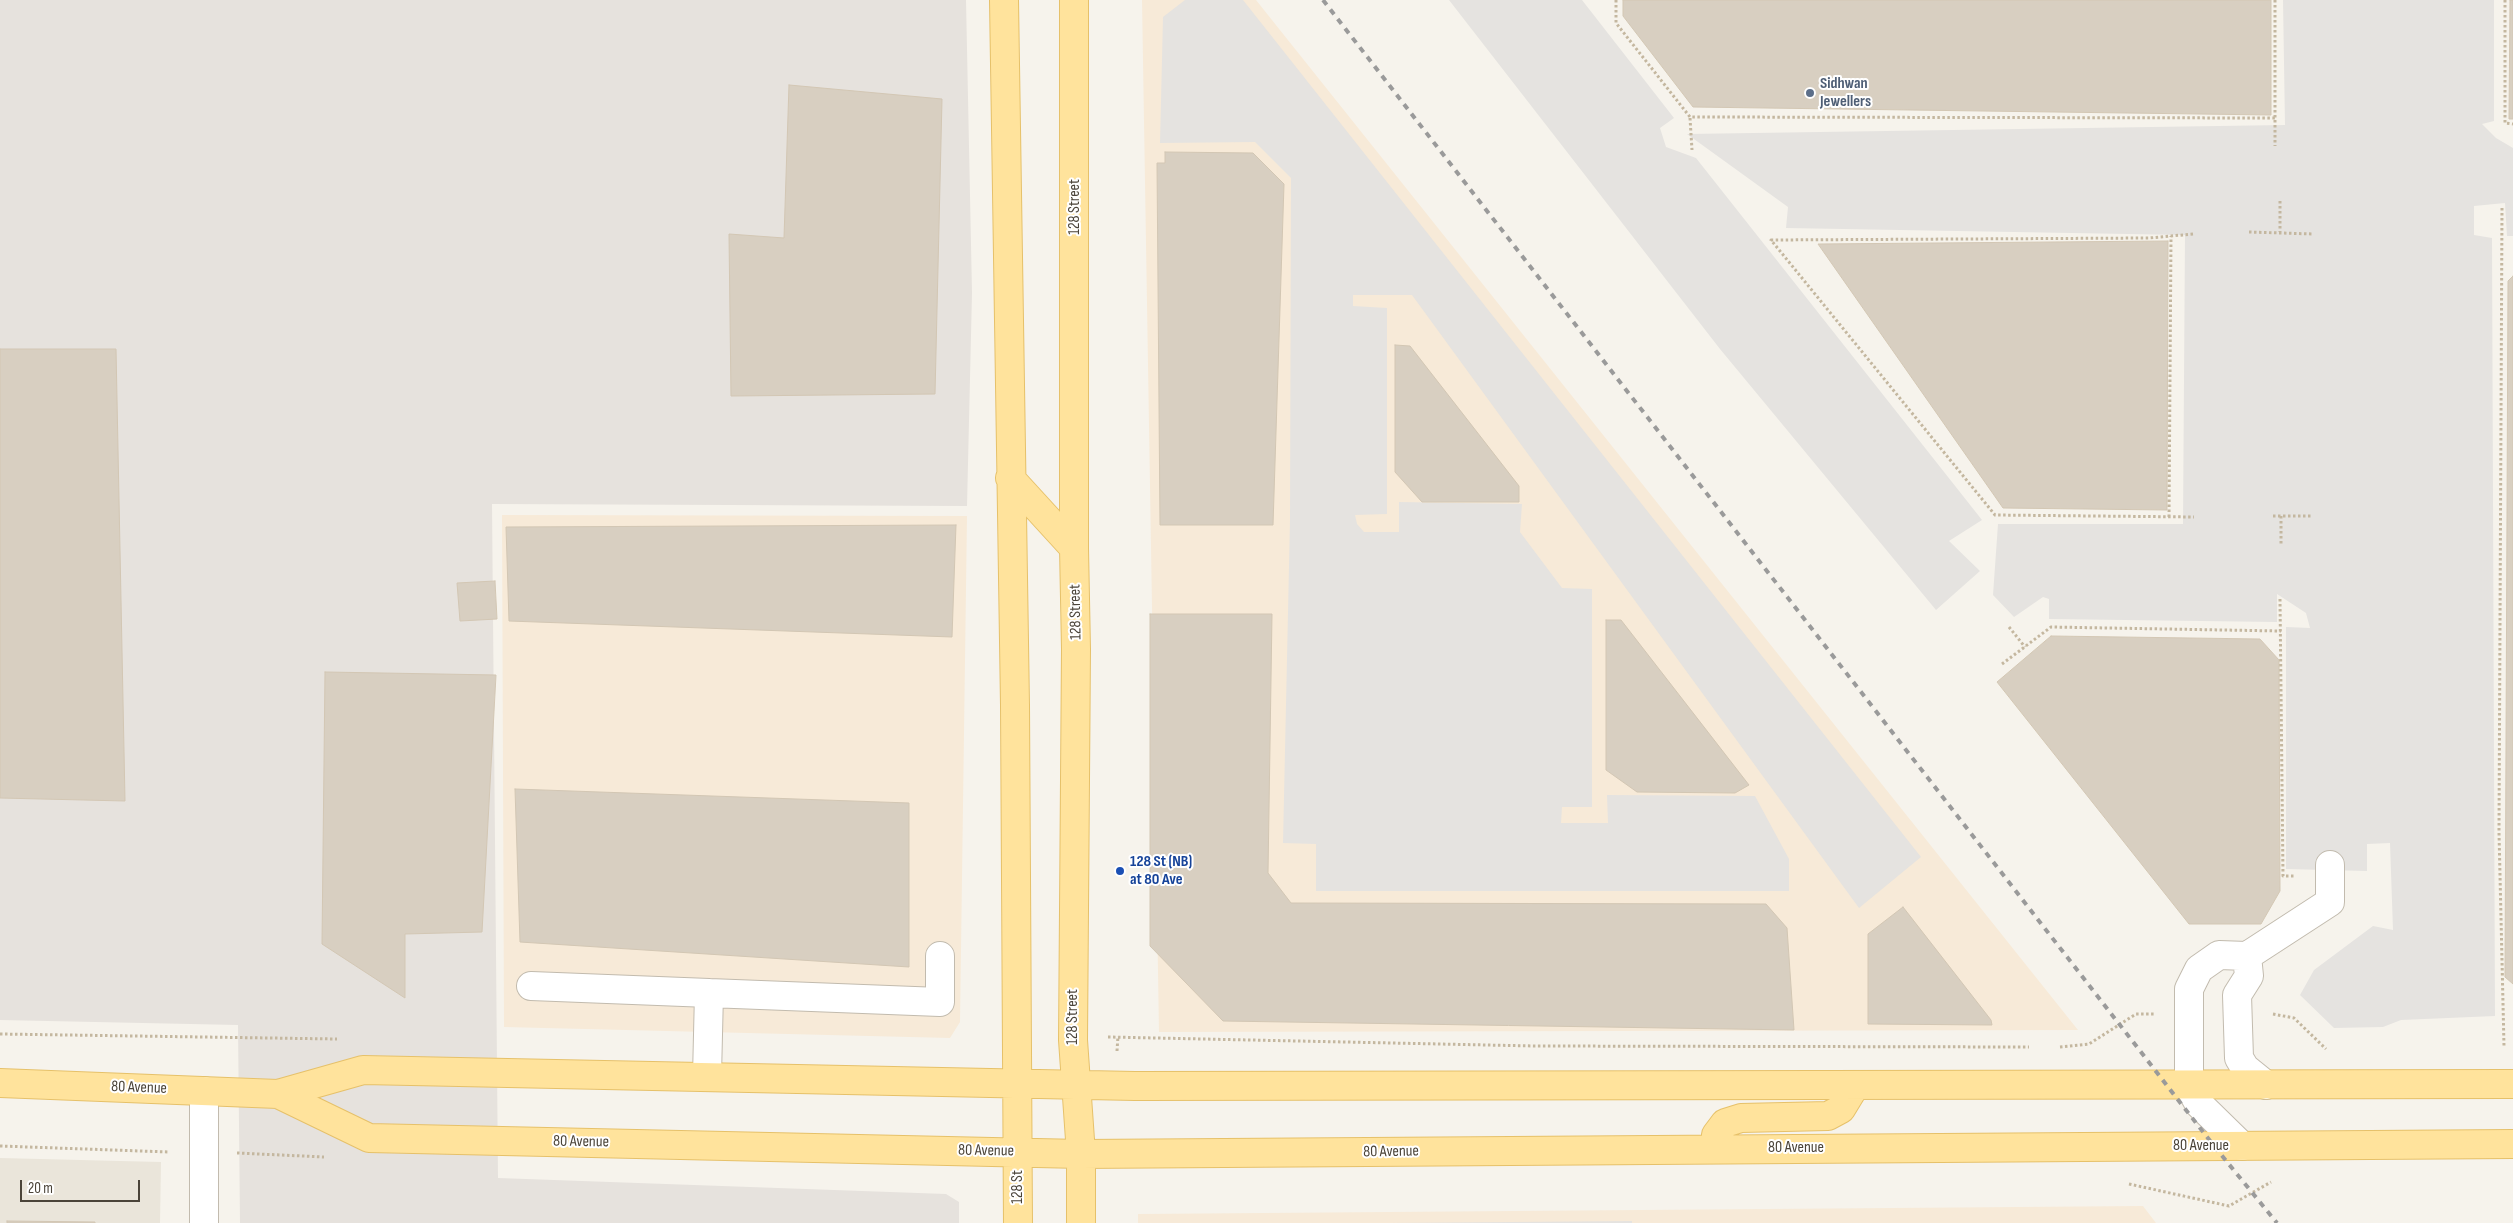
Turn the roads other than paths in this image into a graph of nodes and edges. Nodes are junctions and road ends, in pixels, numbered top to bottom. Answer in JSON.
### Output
{"nodes":[{"id":1,"x":1004,"y":0,"type":"edge"},
{"id":2,"x":1074,"y":0,"type":"edge"},
{"id":3,"x":1010,"y":478,"type":"junction"},
{"id":4,"x":1074,"y":548,"type":"junction"},
{"id":5,"x":2330,"y":865,"type":"dead end"},
{"id":6,"x":940,"y":956,"type":"dead end"},
{"id":7,"x":2247,"y":956,"type":"junction"},
{"id":8,"x":532,"y":986,"type":"dead end"},
{"id":9,"x":709,"y":993,"type":"junction"},
{"id":10,"x":707,"y":1076,"type":"junction"},
{"id":11,"x":0,"y":1083,"type":"edge"},
{"id":12,"x":1016,"y":1083,"type":"junction"},
{"id":13,"x":1074,"y":1084,"type":"junction"},
{"id":14,"x":2513,"y":1084,"type":"edge"},
{"id":15,"x":2266,"y":1085,"type":"junction"},
{"id":16,"x":1856,"y":1086,"type":"junction"},
{"id":17,"x":2188,"y":1086,"type":"junction"},
{"id":18,"x":204,"y":1091,"type":"junction"},
{"id":19,"x":278,"y":1094,"type":"junction"},
{"id":20,"x":2513,"y":1144,"type":"edge"},
{"id":21,"x":2242,"y":1146,"type":"junction"},
{"id":22,"x":1714,"y":1148,"type":"junction"},
{"id":23,"x":1018,"y":1152,"type":"junction"},
{"id":24,"x":1081,"y":1154,"type":"junction"},
{"id":25,"x":204,"y":1223,"type":"edge"},
{"id":26,"x":1018,"y":1223,"type":"edge"},
{"id":27,"x":1081,"y":1223,"type":"edge"}],
"edges":[{"from":1,"to":3,"type":"main road"},
{"from":2,"to":4,"type":"main road","name":"128 Street"},
{"from":3,"to":4,"type":"main road"},
{"from":3,"to":12,"type":"main road"},
{"from":4,"to":13,"type":"main road","name":"128 Street"},
{"from":5,"to":7,"type":"lane"},
{"from":6,"to":9,"type":"lane"},
{"from":7,"to":15,"type":"lane"},
{"from":7,"to":17,"type":"lane"},
{"from":8,"to":9,"type":"lane"},
{"from":9,"to":10,"type":"lane"},
{"from":10,"to":12,"type":"main road","name":"80 Avenue"},
{"from":10,"to":19,"type":"main road","name":"80 Avenue"},
{"from":11,"to":18,"type":"main road","name":"80 Avenue"},
{"from":12,"to":13,"type":"main road","name":"80 Avenue"},
{"from":12,"to":23,"type":"main road"},
{"from":13,"to":16,"type":"main road","name":"80 Avenue"},
{"from":13,"to":24,"type":"main road","name":"128 Street"},
{"from":14,"to":15,"type":"main road","name":"80 Avenue"},
{"from":15,"to":17,"type":"main road","name":"80 Avenue"},
{"from":16,"to":17,"type":"main road","name":"80 Avenue"},
{"from":16,"to":22,"type":"main road"},
{"from":17,"to":21,"type":"lane"},
{"from":18,"to":19,"type":"main road","name":"80 Avenue"},
{"from":18,"to":25,"type":"lane"},
{"from":19,"to":23,"type":"main road","name":"80 Avenue"},
{"from":20,"to":21,"type":"main road","name":"80 Avenue"},
{"from":21,"to":22,"type":"main road","name":"80 Avenue"},
{"from":22,"to":24,"type":"main road","name":"80 Avenue"},
{"from":23,"to":24,"type":"main road","name":"80 Avenue"},
{"from":23,"to":26,"type":"main road","name":"128 St"},
{"from":24,"to":27,"type":"main road","name":"128 Street"}]}
